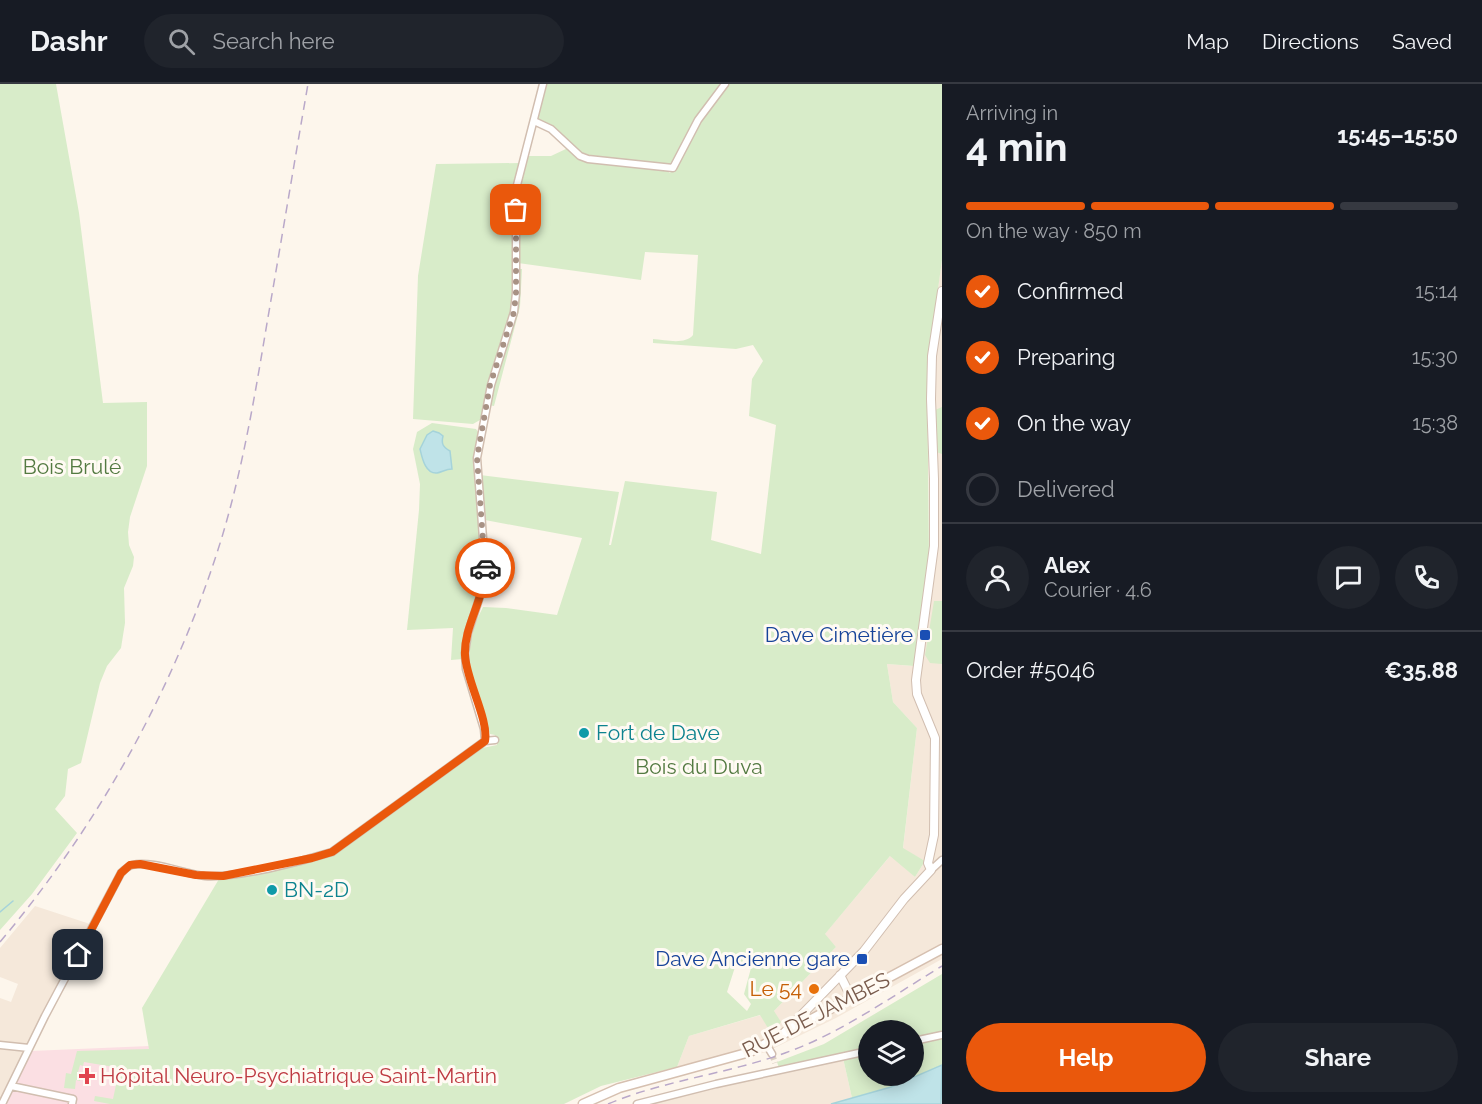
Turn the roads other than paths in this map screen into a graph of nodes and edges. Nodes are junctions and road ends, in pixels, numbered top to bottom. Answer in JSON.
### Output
{"nodes":[{"id":1,"x":543,"y":84,"type":"edge"},
{"id":2,"x":725,"y":84,"type":"edge"},
{"id":3,"x":534,"y":121,"type":"junction"},
{"id":4,"x":942,"y":291,"type":"edge"},
{"id":5,"x":495,"y":740,"type":"dead end"},
{"id":6,"x":485,"y":741,"type":"junction"},
{"id":7,"x":942,"y":860,"type":"edge"},
{"id":8,"x":931,"y":870,"type":"junction"},
{"id":9,"x":942,"y":949,"type":"edge"},
{"id":10,"x":840,"y":975,"type":"junction"},
{"id":11,"x":851,"y":997,"type":"junction"},
{"id":12,"x":942,"y":1035,"type":"edge"},
{"id":13,"x":780,"y":1037,"type":"junction"},
{"id":14,"x":924,"y":1039,"type":"edge"},
{"id":15,"x":766,"y":1044,"type":"junction"},
{"id":16,"x":0,"y":1045,"type":"edge"},
{"id":17,"x":28,"y":1048,"type":"junction"},
{"id":18,"x":858,"y":1053,"type":"edge"},
{"id":19,"x":772,"y":1054,"type":"tunnel mouth"},
{"id":20,"x":775,"y":1062,"type":"tunnel mouth"},
{"id":21,"x":777,"y":1071,"type":"junction"},
{"id":22,"x":11,"y":1086,"type":"junction"},
{"id":23,"x":56,"y":1095,"type":"junction"},
{"id":24,"x":2,"y":1104,"type":"edge"},
{"id":25,"x":54,"y":1104,"type":"edge"},
{"id":26,"x":72,"y":1104,"type":"edge"},
{"id":27,"x":583,"y":1104,"type":"edge"},
{"id":28,"x":637,"y":1104,"type":"edge"}],
"edges":[{"from":1,"to":3,"type":"street"},
{"from":2,"to":3,"type":"street"},
{"from":3,"to":6,"type":"street"},
{"from":4,"to":8,"type":"street"},
{"from":5,"to":6,"type":"street"},
{"from":6,"to":17,"type":"street"},
{"from":7,"to":8,"type":"street"},
{"from":8,"to":10,"type":"street"},
{"from":9,"to":11,"type":"main road","name":"RUE DE JAMBES"},
{"from":10,"to":11,"type":"street"},
{"from":10,"to":13,"type":"street"},
{"from":11,"to":13,"type":"main road","name":"RUE DE JAMBES"},
{"from":12,"to":14,"type":"street"},
{"from":13,"to":15,"type":"main road","name":"RUE DE JAMBES"},
{"from":15,"to":19,"type":"street"},
{"from":15,"to":27,"type":"main road","name":"RUE DE JAMBES"},
{"from":16,"to":17,"type":"street"},
{"from":17,"to":22,"type":"street"},
{"from":18,"to":21,"type":"street"},
{"from":20,"to":21,"type":"street"},
{"from":21,"to":28,"type":"street"},
{"from":22,"to":23,"type":"street"},
{"from":22,"to":24,"type":"street"},
{"from":23,"to":25,"type":"street"},
{"from":23,"to":26,"type":"street"}]}
